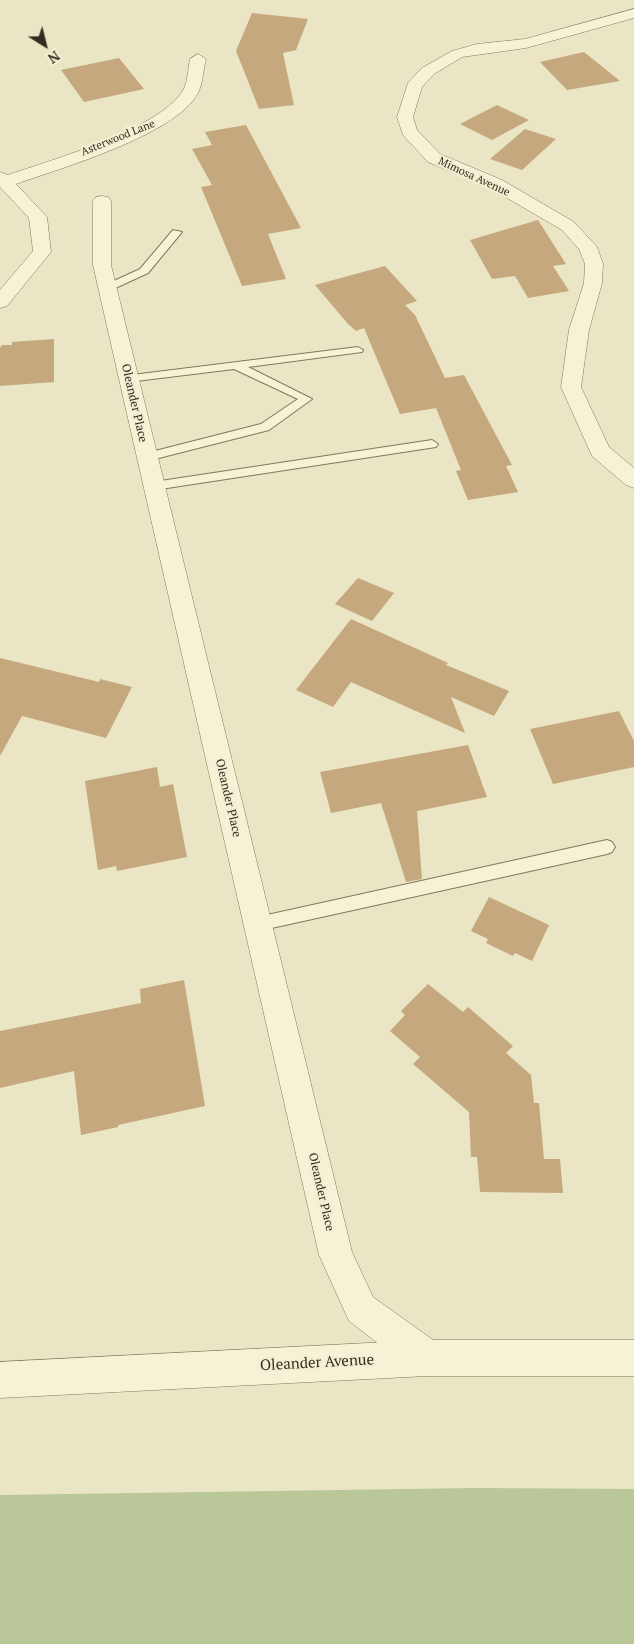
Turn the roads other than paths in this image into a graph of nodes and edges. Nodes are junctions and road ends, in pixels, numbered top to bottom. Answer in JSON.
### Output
{"nodes":[{"id":1,"x":634,"y":13,"type":"edge"},
{"id":2,"x":198,"y":59,"type":"dead end"},
{"id":3,"x":2,"y":180,"type":"edge"},
{"id":4,"x":102,"y":201,"type":"dead end"},
{"id":5,"x":177,"y":232,"type":"dead end"},
{"id":6,"x":107,"y":288,"type":"junction"},
{"id":7,"x":0,"y":302,"type":"edge"},
{"id":8,"x":358,"y":350,"type":"dead end"},
{"id":9,"x":235,"y":365,"type":"junction"},
{"id":10,"x":128,"y":378,"type":"junction"},
{"id":11,"x":432,"y":444,"type":"dead end"},
{"id":12,"x":147,"y":457,"type":"junction"},
{"id":13,"x":634,"y":480,"type":"edge"},
{"id":14,"x":154,"y":486,"type":"junction"},
{"id":15,"x":607,"y":847,"type":"dead end"},
{"id":16,"x":258,"y":924,"type":"junction"},
{"id":17,"x":427,"y":1358,"type":"junction"},
{"id":18,"x":634,"y":1358,"type":"edge"},
{"id":19,"x":0,"y":1380,"type":"edge"}],
"edges":[{"from":1,"to":13,"type":"street","name":"Mimosa Avenue"},
{"from":2,"to":3,"type":"street","name":"Asterwood Lane"},
{"from":3,"to":7,"type":"street"},
{"from":4,"to":6,"type":"street","name":"Oleander Place"},
{"from":5,"to":6,"type":"lane"},
{"from":6,"to":10,"type":"street","name":"Oleander Place"},
{"from":8,"to":9,"type":"lane"},
{"from":9,"to":10,"type":"lane"},
{"from":9,"to":12,"type":"lane"},
{"from":10,"to":12,"type":"street","name":"Oleander Place"},
{"from":11,"to":14,"type":"lane"},
{"from":12,"to":14,"type":"street","name":"Oleander Place"},
{"from":14,"to":16,"type":"street","name":"Oleander Place"},
{"from":15,"to":16,"type":"lane"},
{"from":16,"to":17,"type":"street","name":"Oleander Place"},
{"from":17,"to":18,"type":"street","name":"Oleander Avenue"},
{"from":17,"to":19,"type":"street","name":"Oleander Avenue"}]}
